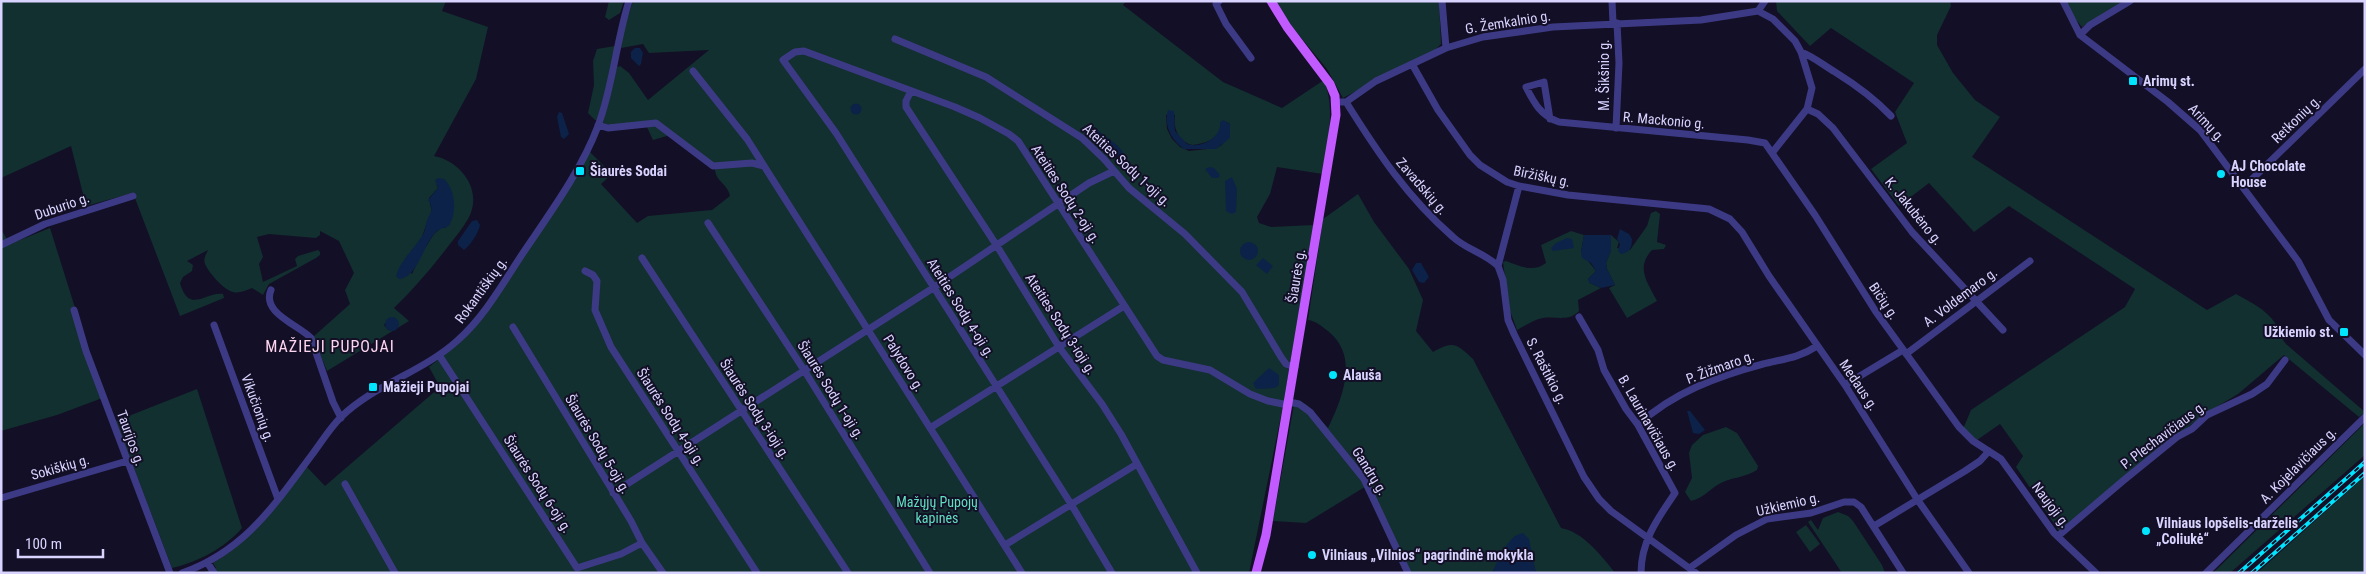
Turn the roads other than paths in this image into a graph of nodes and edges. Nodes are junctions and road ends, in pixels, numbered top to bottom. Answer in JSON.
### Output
{"nodes":[{"id":1,"x":628,"y":1,"type":"edge"},
{"id":2,"x":1271,"y":1,"type":"edge"},
{"id":3,"x":1442,"y":1,"type":"edge"},
{"id":4,"x":1612,"y":1,"type":"edge"},
{"id":5,"x":1765,"y":1,"type":"edge"},
{"id":6,"x":2063,"y":1,"type":"edge"},
{"id":7,"x":2130,"y":1,"type":"edge"},
{"id":8,"x":1218,"y":3,"type":"edge"},
{"id":9,"x":1758,"y":11,"type":"junction"},
{"id":10,"x":1615,"y":23,"type":"junction"},
{"id":11,"x":2080,"y":35,"type":"junction"},
{"id":12,"x":894,"y":39,"type":"dead end"},
{"id":13,"x":1446,"y":48,"type":"junction"},
{"id":14,"x":1801,"y":52,"type":"junction"},
{"id":15,"x":1251,"y":58,"type":"dead end"},
{"id":16,"x":783,"y":60,"type":"joint"},
{"id":17,"x":1412,"y":64,"type":"junction"},
{"id":18,"x":2365,"y":70,"type":"edge"},
{"id":19,"x":693,"y":71,"type":"dead end"},
{"id":20,"x":911,"y":91,"type":"junction"},
{"id":21,"x":1336,"y":102,"type":"junction"},
{"id":22,"x":1346,"y":102,"type":"junction"},
{"id":23,"x":1807,"y":109,"type":"junction"},
{"id":24,"x":1891,"y":116,"type":"dead end"},
{"id":25,"x":1550,"y":119,"type":"junction"},
{"id":26,"x":598,"y":125,"type":"junction"},
{"id":27,"x":1616,"y":128,"type":"junction"},
{"id":28,"x":1772,"y":153,"type":"junction"},
{"id":29,"x":764,"y":166,"type":"junction"},
{"id":30,"x":1114,"y":171,"type":"junction"},
{"id":31,"x":1519,"y":186,"type":"junction"},
{"id":32,"x":2244,"y":187,"type":"junction"},
{"id":33,"x":133,"y":196,"type":"dead end"},
{"id":34,"x":1059,"y":205,"type":"junction"},
{"id":35,"x":1723,"y":215,"type":"joint"},
{"id":36,"x":708,"y":223,"type":"dead end"},
{"id":37,"x":1,"y":245,"type":"edge"},
{"id":38,"x":997,"y":246,"type":"junction"},
{"id":39,"x":642,"y":258,"type":"dead end"},
{"id":40,"x":2030,"y":261,"type":"dead end"},
{"id":41,"x":1498,"y":266,"type":"junction"},
{"id":42,"x":585,"y":271,"type":"dead end"},
{"id":43,"x":934,"y":288,"type":"junction"},
{"id":44,"x":270,"y":290,"type":"dead end"},
{"id":45,"x":1975,"y":300,"type":"junction"},
{"id":46,"x":1124,"y":306,"type":"junction"},
{"id":47,"x":74,"y":310,"type":"dead end"},
{"id":48,"x":1579,"y":317,"type":"dead end"},
{"id":49,"x":214,"y":325,"type":"dead end"},
{"id":50,"x":513,"y":327,"type":"dead end"},
{"id":51,"x":868,"y":329,"type":"junction"},
{"id":52,"x":2003,"y":330,"type":"dead end"},
{"id":53,"x":1817,"y":346,"type":"junction"},
{"id":54,"x":1059,"y":347,"type":"junction"},
{"id":55,"x":1904,"y":352,"type":"junction"},
{"id":56,"x":2365,"y":355,"type":"edge"},
{"id":57,"x":440,"y":356,"type":"junction"},
{"id":58,"x":2284,"y":360,"type":"dead end"},
{"id":59,"x":1294,"y":367,"type":"junction"},
{"id":60,"x":804,"y":370,"type":"junction"},
{"id":61,"x":1844,"y":385,"type":"junction"},
{"id":62,"x":996,"y":387,"type":"junction"},
{"id":63,"x":1288,"y":404,"type":"junction"},
{"id":64,"x":740,"y":410,"type":"junction"},
{"id":65,"x":2365,"y":417,"type":"edge"},
{"id":66,"x":341,"y":418,"type":"junction"},
{"id":67,"x":1638,"y":425,"type":"junction"},
{"id":68,"x":930,"y":428,"type":"junction"},
{"id":69,"x":677,"y":450,"type":"junction"},
{"id":70,"x":1989,"y":451,"type":"junction"},
{"id":71,"x":127,"y":461,"type":"junction"},
{"id":72,"x":1137,"y":464,"type":"junction"},
{"id":73,"x":345,"y":484,"type":"dead end"},
{"id":74,"x":613,"y":492,"type":"junction"},
{"id":75,"x":1,"y":498,"type":"edge"},
{"id":76,"x":278,"y":499,"type":"junction"},
{"id":77,"x":1917,"y":499,"type":"junction"},
{"id":78,"x":1071,"y":504,"type":"junction"},
{"id":79,"x":1874,"y":526,"type":"junction"},
{"id":80,"x":2058,"y":536,"type":"junction"},
{"id":81,"x":1648,"y":538,"type":"junction"},
{"id":82,"x":642,"y":543,"type":"junction"},
{"id":83,"x":1005,"y":545,"type":"junction"},
{"id":84,"x":208,"y":562,"type":"junction"},
{"id":85,"x":1693,"y":570,"type":"edge"},
{"id":86,"x":170,"y":573,"type":"edge"},
{"id":87,"x":182,"y":573,"type":"edge"},
{"id":88,"x":214,"y":573,"type":"edge"},
{"id":89,"x":395,"y":573,"type":"edge"},
{"id":90,"x":663,"y":573,"type":"edge"},
{"id":91,"x":757,"y":573,"type":"edge"},
{"id":92,"x":848,"y":573,"type":"edge"},
{"id":93,"x":930,"y":573,"type":"edge"},
{"id":94,"x":1022,"y":573,"type":"edge"},
{"id":95,"x":1112,"y":573,"type":"edge"},
{"id":96,"x":1197,"y":573,"type":"edge"},
{"id":97,"x":1256,"y":573,"type":"edge"},
{"id":98,"x":1408,"y":573,"type":"edge"},
{"id":99,"x":1641,"y":573,"type":"edge"},
{"id":100,"x":1904,"y":573,"type":"edge"},
{"id":101,"x":1969,"y":573,"type":"edge"},
{"id":102,"x":2096,"y":573,"type":"edge"},
{"id":103,"x":2206,"y":573,"type":"edge"}],
"edges":[{"from":1,"to":26,"type":"street","name":"Rokantiškių g."},
{"from":2,"to":21,"type":"main road","name":"Šiaurės g."},
{"from":3,"to":13,"type":"street"},
{"from":4,"to":10,"type":"street","name":"M. Šikšnio g."},
{"from":5,"to":9,"type":"street"},
{"from":6,"to":11,"type":"street","name":"Arimų g."},
{"from":7,"to":11,"type":"street"},
{"from":8,"to":15,"type":"street"},
{"from":9,"to":10,"type":"street","name":"G. Žemkalnio g."},
{"from":9,"to":14,"type":"street"},
{"from":10,"to":13,"type":"street","name":"G. Žemkalnio g."},
{"from":10,"to":27,"type":"street","name":"M. Šikšnio g."},
{"from":11,"to":32,"type":"street","name":"Arimų g."},
{"from":12,"to":30,"type":"street","name":"Ateities Sodų 1-oji g."},
{"from":13,"to":17,"type":"street","name":"G. Žemkalnio g."},
{"from":14,"to":23,"type":"street"},
{"from":14,"to":24,"type":"street"},
{"from":16,"to":20,"type":"street","name":"Ateities Sodų 2-oji g."},
{"from":16,"to":43,"type":"street","name":"Ateities Sodų 4-oji g."},
{"from":17,"to":22,"type":"street","name":"G. Žemkalnio g."},
{"from":17,"to":31,"type":"street","name":"Biržiškų g."},
{"from":18,"to":32,"type":"street","name":"Retkonių g."},
{"from":19,"to":29,"type":"street","name":"Palydovo g."},
{"from":20,"to":34,"type":"street","name":"Ateities Sodų 2-oji g."},
{"from":20,"to":38,"type":"street","name":"Ateities Sodų 3-ioji g."},
{"from":21,"to":22,"type":"street"},
{"from":21,"to":59,"type":"main road","name":"Šiaurės g."},
{"from":22,"to":41,"type":"street","name":"Zavadskių g."},
{"from":23,"to":28,"type":"street"},
{"from":23,"to":45,"type":"street","name":"K. Jakubėno g."},
{"from":25,"to":25,"type":"street"},
{"from":25,"to":27,"type":"street","name":"R. Mackonio g."},
{"from":26,"to":29,"type":"street"},
{"from":26,"to":57,"type":"street","name":"Rokantiškių g."},
{"from":27,"to":28,"type":"street","name":"R. Mackonio g."},
{"from":28,"to":55,"type":"street","name":"Bičių g."},
{"from":29,"to":51,"type":"street","name":"Palydovo g."},
{"from":30,"to":34,"type":"street"},
{"from":30,"to":59,"type":"street","name":"Ateities Sodų 1-oji g."},
{"from":31,"to":35,"type":"street","name":"Biržiškų g."},
{"from":31,"to":41,"type":"street","name":"S. Raštikio g."},
{"from":32,"to":56,"type":"street","name":"Arimų g."},
{"from":33,"to":37,"type":"street","name":"Duburio g."},
{"from":34,"to":38,"type":"street"},
{"from":34,"to":46,"type":"street","name":"Ateities Sodų 2-oji g."},
{"from":35,"to":53,"type":"street","name":"Medaus g."},
{"from":36,"to":60,"type":"street","name":"Šiaurės Sodų 1-oji g."},
{"from":38,"to":43,"type":"street"},
{"from":38,"to":54,"type":"street","name":"Ateities Sodų 3-ioji g."},
{"from":39,"to":64,"type":"street","name":"Šiaurės Sodų 3-ioji g."},
{"from":40,"to":45,"type":"street","name":"A. Voldemaro g."},
{"from":41,"to":81,"type":"street","name":"S. Raštikio g."},
{"from":42,"to":69,"type":"street","name":"Šiaurės Sodų 4-oji g."},
{"from":43,"to":51,"type":"street"},
{"from":43,"to":62,"type":"street","name":"Ateities Sodų 4-oji g."},
{"from":44,"to":66,"type":"street"},
{"from":45,"to":52,"type":"street","name":"K. Jakubėno g."},
{"from":45,"to":55,"type":"street","name":"A. Voldemaro g."},
{"from":46,"to":54,"type":"street"},
{"from":46,"to":63,"type":"street","name":"Ateities Sodų 2-oji g."},
{"from":47,"to":71,"type":"street","name":"Taurijos g."},
{"from":48,"to":67,"type":"street","name":"B. Laurinavičiaus g."},
{"from":49,"to":76,"type":"street","name":"Vikučionių g."},
{"from":50,"to":74,"type":"street","name":"Šiaurės Sodų 5-oji g."},
{"from":51,"to":60,"type":"street"},
{"from":51,"to":68,"type":"street","name":"Palydovo g."},
{"from":53,"to":61,"type":"street","name":"Medaus g."},
{"from":53,"to":67,"type":"street","name":"P. Žižmaro g."},
{"from":54,"to":62,"type":"street"},
{"from":54,"to":72,"type":"street","name":"Ateities Sodų 3-ioji g."},
{"from":55,"to":61,"type":"street","name":"A. Voldemaro g."},
{"from":55,"to":70,"type":"street","name":"Bičių g."},
{"from":57,"to":66,"type":"street","name":"Rokantiškių g."},
{"from":57,"to":82,"type":"street","name":"Šiaurės Sodų 6-oji g."},
{"from":58,"to":80,"type":"street","name":"P. Plechavičiaus g."},
{"from":59,"to":63,"type":"main road","name":"Šiaurės g."},
{"from":60,"to":64,"type":"street"},
{"from":60,"to":93,"type":"street","name":"Šiaurės Sodų 1-oji g."},
{"from":61,"to":77,"type":"street","name":"Medaus g."},
{"from":62,"to":68,"type":"street"},
{"from":62,"to":78,"type":"street","name":"Ateities Sodų 4-oji g."},
{"from":63,"to":97,"type":"main road","name":"Šiaurės g."},
{"from":63,"to":98,"type":"street","name":"Gandrų g."},
{"from":64,"to":69,"type":"street"},
{"from":64,"to":92,"type":"street","name":"Šiaurės Sodų 3-ioji g."},
{"from":65,"to":103,"type":"street","name":"A. Kojelavičiaus g."},
{"from":66,"to":76,"type":"street","name":"Rokantiškių g."},
{"from":67,"to":81,"type":"street","name":"B. Laurinavičiaus g."},
{"from":68,"to":83,"type":"street","name":"Palydovo g."},
{"from":69,"to":74,"type":"street"},
{"from":69,"to":91,"type":"street","name":"Šiaurės Sodų 4-oji g."},
{"from":70,"to":77,"type":"street"},
{"from":70,"to":80,"type":"street","name":"Naujoji g."},
{"from":71,"to":75,"type":"street","name":"Sokiškių g."},
{"from":71,"to":86,"type":"street","name":"Taurijos g."},
{"from":72,"to":78,"type":"street"},
{"from":72,"to":96,"type":"street","name":"Ateities Sodų 3-ioji g."},
{"from":73,"to":89,"type":"street"},
{"from":74,"to":82,"type":"street","name":"Šiaurės Sodų 5-oji g."},
{"from":76,"to":84,"type":"street","name":"Rokantiškių g."},
{"from":77,"to":79,"type":"street"},
{"from":77,"to":101,"type":"street","name":"Medaus g."},
{"from":78,"to":83,"type":"street"},
{"from":78,"to":95,"type":"street","name":"Ateities Sodų 4-oji g."},
{"from":79,"to":85,"type":"street","name":"Užkiemio g."},
{"from":79,"to":100,"type":"street","name":"Užkiemio g."},
{"from":80,"to":102,"type":"street","name":"Naujoji g."},
{"from":81,"to":85,"type":"street","name":"S. Raštikio g."},
{"from":81,"to":99,"type":"street"},
{"from":82,"to":90,"type":"street","name":"Šiaurės Sodų 5-oji g."},
{"from":83,"to":94,"type":"street","name":"Palydovo g."},
{"from":84,"to":87,"type":"street","name":"Rokantiškių g."},
{"from":84,"to":88,"type":"street"}]}
